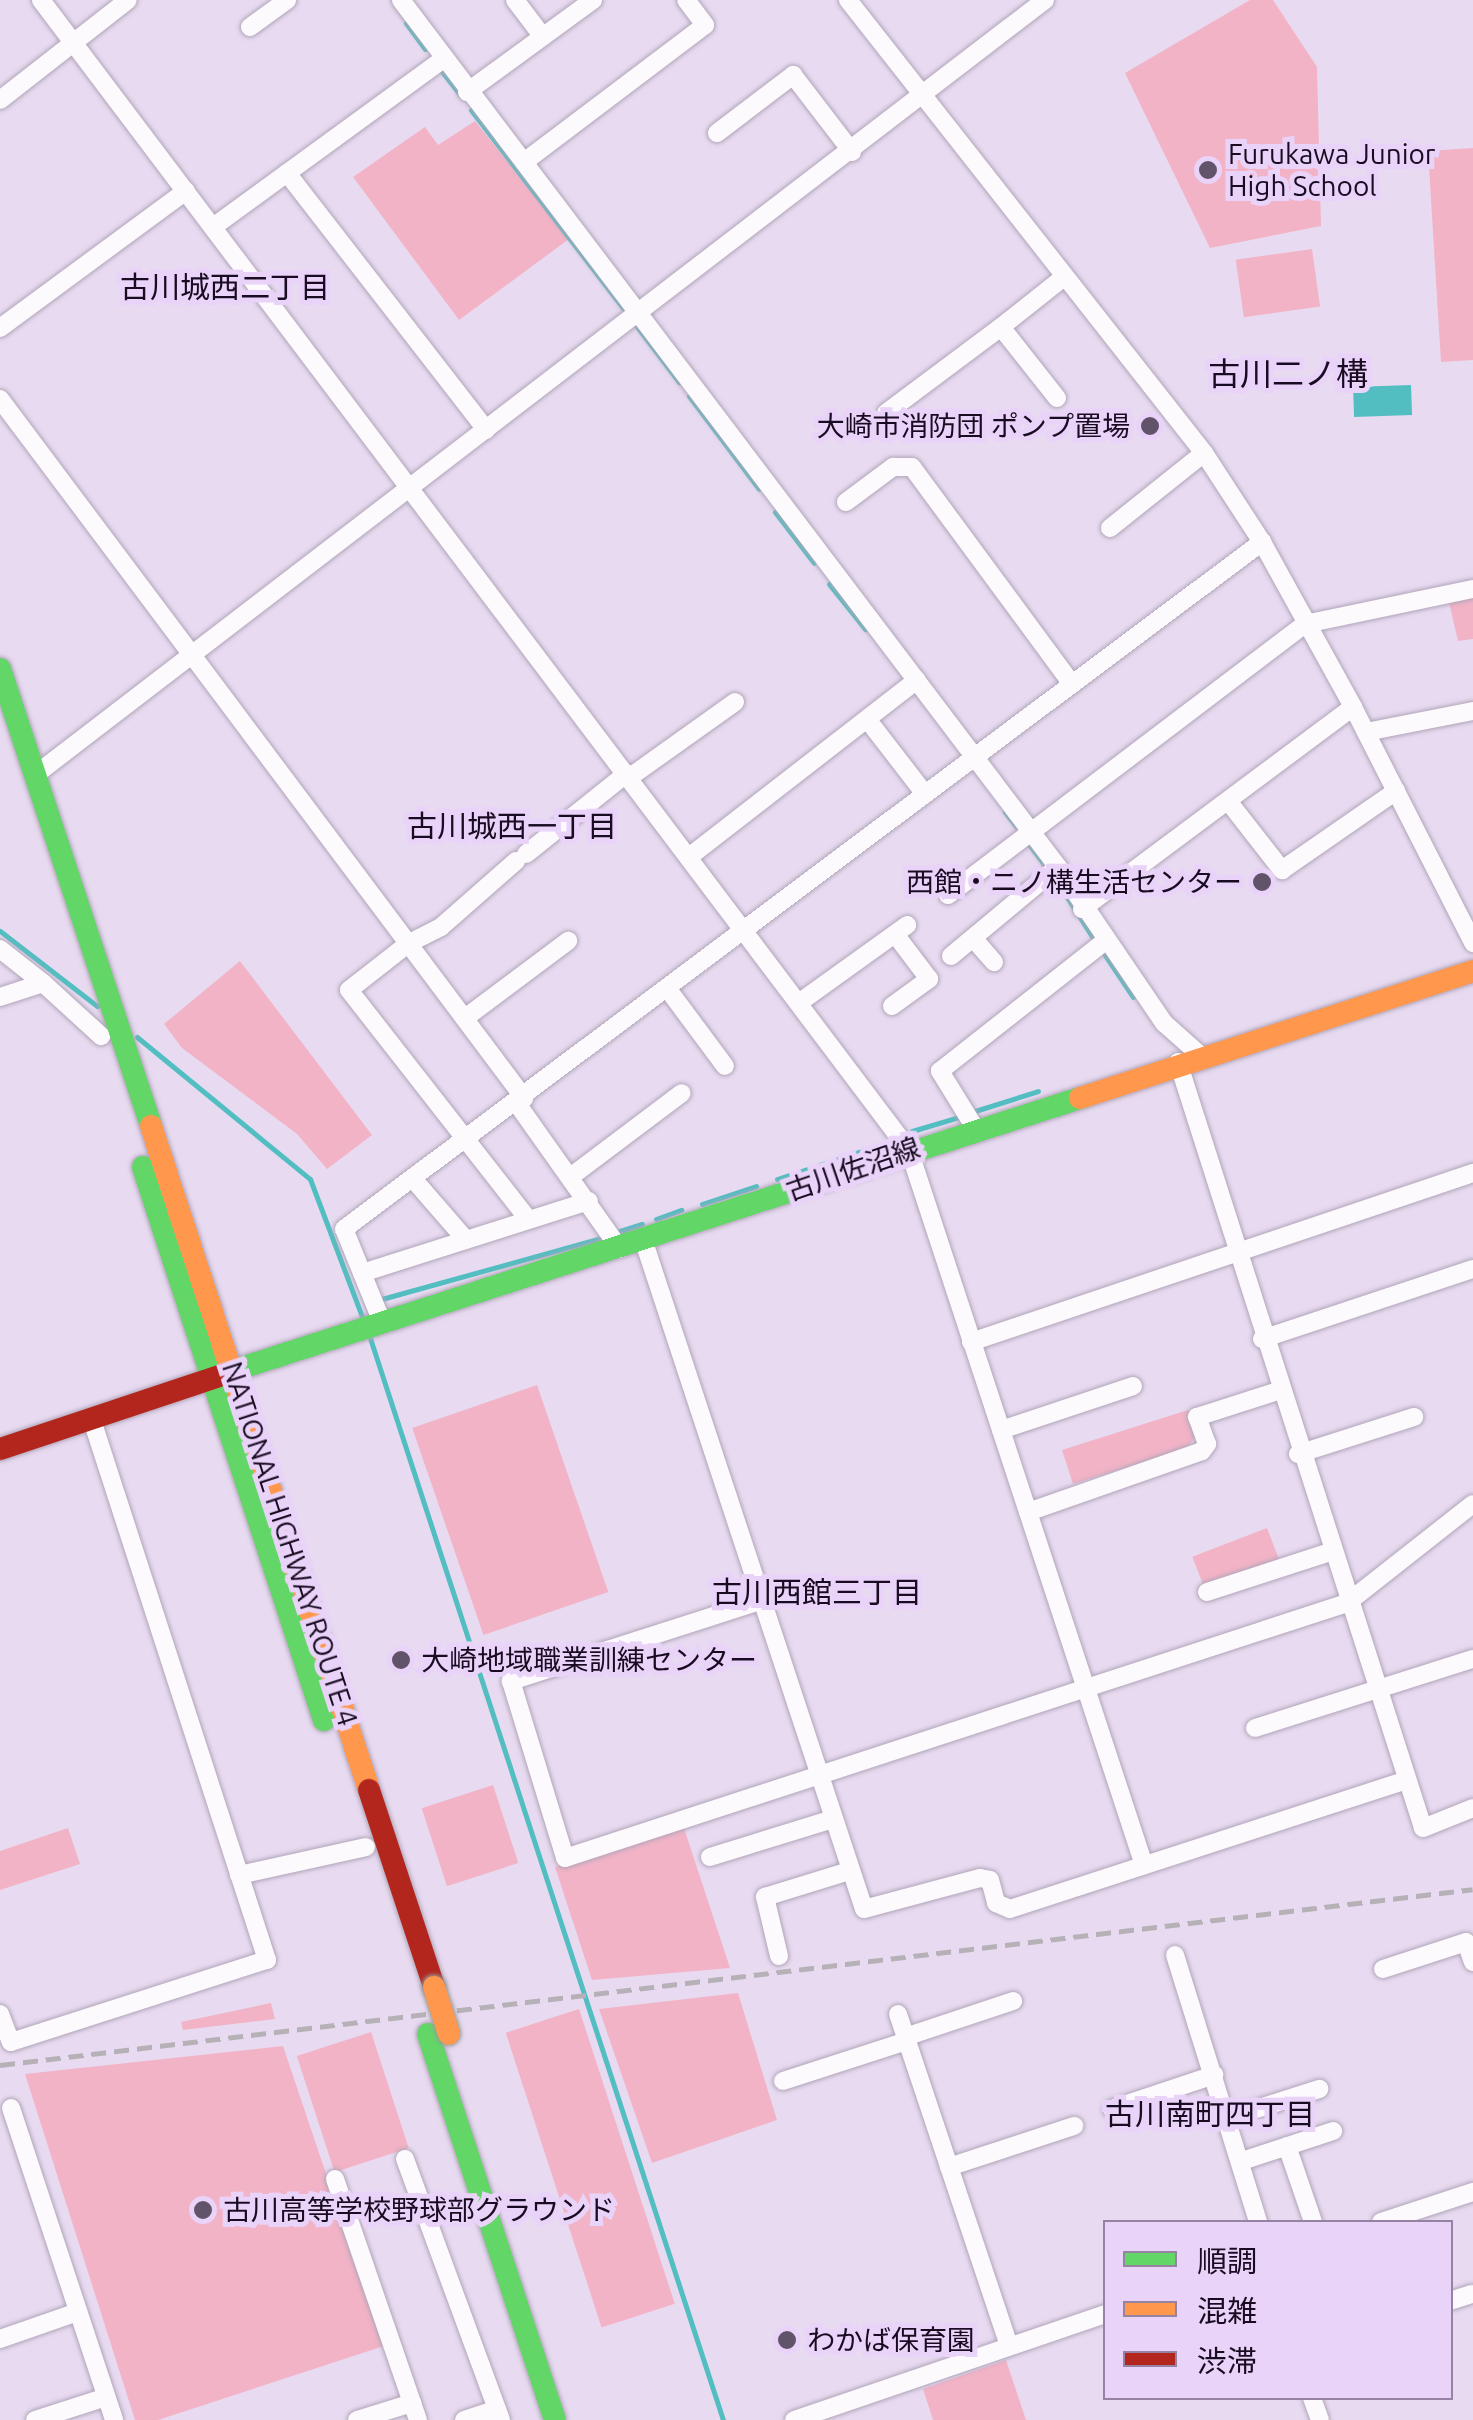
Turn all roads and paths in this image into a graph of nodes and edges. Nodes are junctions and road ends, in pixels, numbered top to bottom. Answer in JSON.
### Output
{"nodes":[{"id":1,"x":41,"y":0,"type":"edge"},
{"id":2,"x":128,"y":0,"type":"edge"},
{"id":3,"x":287,"y":0,"type":"edge"},
{"id":4,"x":401,"y":0,"type":"edge"},
{"id":5,"x":515,"y":0,"type":"edge"},
{"id":6,"x":593,"y":0,"type":"edge"},
{"id":7,"x":686,"y":0,"type":"edge"},
{"id":8,"x":848,"y":0,"type":"edge"},
{"id":9,"x":1045,"y":0,"type":"edge"},
{"id":10,"x":250,"y":27,"type":"dead end"},
{"id":11,"x":543,"y":37,"type":"junction"},
{"id":12,"x":73,"y":41,"type":"junction"},
{"id":13,"x":442,"y":60,"type":"junction"},
{"id":14,"x":467,"y":92,"type":"junction"},
{"id":15,"x":924,"y":99,"type":"junction"},
{"id":16,"x":0,"y":100,"type":"edge"},
{"id":17,"x":717,"y":132,"type":"dead end"},
{"id":18,"x":852,"y":152,"type":"junction"},
{"id":19,"x":524,"y":162,"type":"junction"},
{"id":20,"x":287,"y":172,"type":"junction"},
{"id":21,"x":186,"y":191,"type":"junction"},
{"id":22,"x":213,"y":227,"type":"junction"},
{"id":23,"x":1064,"y":278,"type":"junction"},
{"id":24,"x":638,"y":312,"type":"junction"},
{"id":25,"x":1001,"y":327,"type":"junction"},
{"id":26,"x":0,"y":328,"type":"edge"},
{"id":27,"x":1056,"y":398,"type":"dead end"},
{"id":28,"x":0,"y":399,"type":"edge"},
{"id":29,"x":886,"y":414,"type":"dead end"},
{"id":30,"x":486,"y":430,"type":"junction"},
{"id":31,"x":1204,"y":454,"type":"junction"},
{"id":32,"x":410,"y":489,"type":"junction"},
{"id":33,"x":846,"y":502,"type":"dead end"},
{"id":34,"x":1110,"y":528,"type":"dead end"},
{"id":35,"x":1262,"y":542,"type":"junction"},
{"id":36,"x":1473,"y":589,"type":"edge"},
{"id":37,"x":1304,"y":624,"type":"junction"},
{"id":38,"x":192,"y":652,"type":"junction"},
{"id":39,"x":0,"y":669,"type":"edge"},
{"id":40,"x":917,"y":680,"type":"junction"},
{"id":41,"x":1072,"y":684,"type":"junction"},
{"id":42,"x":734,"y":702,"type":"dead end"},
{"id":43,"x":1353,"y":707,"type":"junction"},
{"id":44,"x":1473,"y":711,"type":"edge"},
{"id":45,"x":867,"y":719,"type":"junction"},
{"id":46,"x":0,"y":726,"type":"edge"},
{"id":47,"x":1366,"y":732,"type":"junction"},
{"id":48,"x":975,"y":757,"type":"junction"},
{"id":49,"x":36,"y":774,"type":"junction"},
{"id":50,"x":628,"y":775,"type":"junction"},
{"id":51,"x":1396,"y":790,"type":"junction"},
{"id":52,"x":924,"y":794,"type":"junction"},
{"id":53,"x":1228,"y":802,"type":"junction"},
{"id":54,"x":1031,"y":831,"type":"junction"},
{"id":55,"x":690,"y":856,"type":"junction"},
{"id":56,"x":1058,"y":867,"type":"junction"},
{"id":57,"x":948,"y":894,"type":"dead end"},
{"id":58,"x":1082,"y":908,"type":"junction"},
{"id":59,"x":745,"y":928,"type":"junction"},
{"id":60,"x":973,"y":938,"type":"junction"},
{"id":61,"x":409,"y":942,"type":"junction"},
{"id":62,"x":568,"y":942,"type":"dead end"},
{"id":63,"x":1105,"y":942,"type":"junction"},
{"id":64,"x":1473,"y":943,"type":"edge"},
{"id":65,"x":0,"y":948,"type":"edge"},
{"id":66,"x":994,"y":962,"type":"dead end"},
{"id":67,"x":941,"y":968,"type":"junction"},
{"id":68,"x":1473,"y":971,"type":"edge"},
{"id":69,"x":43,"y":983,"type":"junction"},
{"id":70,"x":667,"y":988,"type":"junction"},
{"id":71,"x":0,"y":996,"type":"edge"},
{"id":72,"x":800,"y":1002,"type":"junction"},
{"id":73,"x":892,"y":1006,"type":"dead end"},
{"id":74,"x":465,"y":1018,"type":"junction"},
{"id":75,"x":104,"y":1021,"type":"junction"},
{"id":76,"x":1189,"y":1059,"type":"junction"},
{"id":77,"x":726,"y":1066,"type":"dead end"},
{"id":78,"x":682,"y":1094,"type":"dead end"},
{"id":79,"x":521,"y":1101,"type":"junction"},
{"id":80,"x":975,"y":1128,"type":"junction"},
{"id":81,"x":464,"y":1143,"type":"junction"},
{"id":82,"x":909,"y":1150,"type":"junction"},
{"id":83,"x":1473,"y":1173,"type":"edge"},
{"id":84,"x":572,"y":1176,"type":"junction"},
{"id":85,"x":414,"y":1180,"type":"junction"},
{"id":86,"x":589,"y":1201,"type":"junction"},
{"id":87,"x":528,"y":1218,"type":"junction"},
{"id":88,"x":466,"y":1240,"type":"junction"},
{"id":89,"x":644,"y":1242,"type":"junction"},
{"id":90,"x":620,"y":1249,"type":"junction"},
{"id":91,"x":1234,"y":1254,"type":"junction"},
{"id":92,"x":1473,"y":1269,"type":"edge"},
{"id":93,"x":362,"y":1273,"type":"junction"},
{"id":94,"x":382,"y":1322,"type":"junction"},
{"id":95,"x":1262,"y":1340,"type":"junction"},
{"id":96,"x":971,"y":1342,"type":"junction"},
{"id":97,"x":235,"y":1370,"type":"junction"},
{"id":98,"x":211,"y":1378,"type":"junction"},
{"id":99,"x":1134,"y":1386,"type":"dead end"},
{"id":100,"x":1278,"y":1391,"type":"junction"},
{"id":101,"x":1414,"y":1417,"type":"dead end"},
{"id":102,"x":92,"y":1420,"type":"junction"},
{"id":103,"x":1001,"y":1430,"type":"junction"},
{"id":104,"x":0,"y":1450,"type":"edge"},
{"id":105,"x":1298,"y":1454,"type":"junction"},
{"id":106,"x":1473,"y":1504,"type":"edge"},
{"id":107,"x":1028,"y":1512,"type":"junction"},
{"id":108,"x":1330,"y":1552,"type":"junction"},
{"id":109,"x":1207,"y":1592,"type":"dead end"},
{"id":110,"x":760,"y":1602,"type":"junction"},
{"id":111,"x":1346,"y":1603,"type":"junction"},
{"id":112,"x":1473,"y":1659,"type":"edge"},
{"id":113,"x":1086,"y":1688,"type":"junction"},
{"id":114,"x":1376,"y":1692,"type":"junction"},
{"id":115,"x":1255,"y":1728,"type":"dead end"},
{"id":116,"x":820,"y":1776,"type":"junction"},
{"id":117,"x":1404,"y":1781,"type":"junction"},
{"id":118,"x":1473,"y":1808,"type":"edge"},
{"id":119,"x":833,"y":1819,"type":"junction"},
{"id":120,"x":366,"y":1847,"type":"junction"},
{"id":121,"x":710,"y":1857,"type":"dead end"},
{"id":122,"x":1144,"y":1865,"type":"junction"},
{"id":123,"x":849,"y":1871,"type":"junction"},
{"id":124,"x":239,"y":1874,"type":"junction"},
{"id":125,"x":1175,"y":1955,"type":"dead end"},
{"id":126,"x":779,"y":1956,"type":"dead end"},
{"id":127,"x":1473,"y":1962,"type":"edge"},
{"id":128,"x":1383,"y":1969,"type":"dead end"},
{"id":129,"x":424,"y":1990,"type":"junction"},
{"id":130,"x":1013,"y":2001,"type":"dead end"},
{"id":131,"x":0,"y":2014,"type":"edge"},
{"id":132,"x":898,"y":2014,"type":"dead end"},
{"id":133,"x":438,"y":2034,"type":"junction"},
{"id":134,"x":906,"y":2039,"type":"junction"},
{"id":135,"x":1214,"y":2075,"type":"junction"},
{"id":136,"x":783,"y":2082,"type":"dead end"},
{"id":137,"x":1319,"y":2089,"type":"dead end"},
{"id":138,"x":11,"y":2108,"type":"dead end"},
{"id":139,"x":1112,"y":2109,"type":"dead end"},
{"id":140,"x":1228,"y":2118,"type":"junction"},
{"id":141,"x":1074,"y":2126,"type":"dead end"},
{"id":142,"x":1332,"y":2131,"type":"dead end"},
{"id":143,"x":1287,"y":2146,"type":"junction"},
{"id":144,"x":405,"y":2159,"type":"dead end"},
{"id":145,"x":1242,"y":2161,"type":"junction"},
{"id":146,"x":949,"y":2167,"type":"junction"},
{"id":147,"x":335,"y":2180,"type":"dead end"},
{"id":148,"x":1473,"y":2192,"type":"edge"},
{"id":149,"x":1257,"y":2220,"type":"edge"},
{"id":150,"x":1311,"y":2220,"type":"edge"},
{"id":151,"x":1387,"y":2220,"type":"edge"},
{"id":152,"x":78,"y":2312,"type":"junction"},
{"id":153,"x":1103,"y":2315,"type":"edge"},
{"id":154,"x":0,"y":2338,"type":"edge"},
{"id":155,"x":1009,"y":2346,"type":"junction"},
{"id":156,"x":106,"y":2396,"type":"junction"},
{"id":157,"x":415,"y":2412,"type":"edge"},
{"id":158,"x":499,"y":2414,"type":"edge"},
{"id":159,"x":35,"y":2420,"type":"edge"},
{"id":160,"x":114,"y":2420,"type":"edge"},
{"id":161,"x":357,"y":2420,"type":"edge"},
{"id":162,"x":464,"y":2420,"type":"edge"},
{"id":163,"x":555,"y":2420,"type":"edge"},
{"id":164,"x":576,"y":2420,"type":"edge"},
{"id":165,"x":794,"y":2420,"type":"edge"}],
"edges":[{"from":1,"to":12,"type":"street"},
{"from":2,"to":12,"type":"street"},
{"from":3,"to":10,"type":"street"},
{"from":4,"to":13,"type":"street"},
{"from":5,"to":11,"type":"street"},
{"from":6,"to":11,"type":"street"},
{"from":7,"to":19,"type":"street"},
{"from":8,"to":15,"type":"street"},
{"from":9,"to":15,"type":"street"},
{"from":11,"to":14,"type":"street"},
{"from":12,"to":16,"type":"street"},
{"from":12,"to":21,"type":"street"},
{"from":13,"to":14,"type":"street"},
{"from":13,"to":20,"type":"street"},
{"from":14,"to":19,"type":"street"},
{"from":15,"to":18,"type":"street"},
{"from":15,"to":23,"type":"street"},
{"from":17,"to":18,"type":"street"},
{"from":18,"to":24,"type":"street"},
{"from":19,"to":24,"type":"street"},
{"from":20,"to":22,"type":"street"},
{"from":20,"to":30,"type":"street"},
{"from":21,"to":22,"type":"street"},
{"from":21,"to":26,"type":"street"},
{"from":22,"to":32,"type":"street"},
{"from":23,"to":25,"type":"street"},
{"from":23,"to":31,"type":"street"},
{"from":24,"to":30,"type":"street"},
{"from":24,"to":40,"type":"street"},
{"from":25,"to":27,"type":"street"},
{"from":25,"to":29,"type":"street"},
{"from":28,"to":38,"type":"street"},
{"from":30,"to":32,"type":"street"},
{"from":31,"to":34,"type":"street"},
{"from":31,"to":35,"type":"street"},
{"from":32,"to":38,"type":"street"},
{"from":32,"to":50,"type":"street"},
{"from":33,"to":41,"type":"street"},
{"from":35,"to":37,"type":"street"},
{"from":35,"to":41,"type":"street"},
{"from":36,"to":37,"type":"street"},
{"from":37,"to":43,"type":"street"},
{"from":37,"to":54,"type":"street"},
{"from":38,"to":49,"type":"street"},
{"from":38,"to":61,"type":"street"},
{"from":39,"to":49,"type":"main road","name":"NATIONAL HIGHWAY ROUTE 4"},
{"from":40,"to":45,"type":"street"},
{"from":40,"to":48,"type":"street"},
{"from":41,"to":48,"type":"street"},
{"from":42,"to":50,"type":"street"},
{"from":43,"to":47,"type":"street"},
{"from":43,"to":53,"type":"street"},
{"from":44,"to":47,"type":"street"},
{"from":45,"to":52,"type":"street"},
{"from":45,"to":55,"type":"street"},
{"from":46,"to":75,"type":"main road","name":"NATIONAL HIGHWAY ROUTE 4"},
{"from":47,"to":51,"type":"street"},
{"from":48,"to":52,"type":"street"},
{"from":48,"to":54,"type":"street"},
{"from":49,"to":75,"type":"main road","name":"NATIONAL HIGHWAY ROUTE 4"},
{"from":50,"to":55,"type":"street"},
{"from":50,"to":61,"type":"street"},
{"from":51,"to":53,"type":"street"},
{"from":51,"to":64,"type":"street"},
{"from":52,"to":59,"type":"street"},
{"from":53,"to":58,"type":"street"},
{"from":54,"to":56,"type":"street"},
{"from":54,"to":57,"type":"street"},
{"from":55,"to":59,"type":"street"},
{"from":56,"to":58,"type":"street"},
{"from":56,"to":60,"type":"street"},
{"from":58,"to":63,"type":"street"},
{"from":59,"to":70,"type":"street"},
{"from":59,"to":72,"type":"street"},
{"from":60,"to":66,"type":"street"},
{"from":60,"to":67,"type":"street"},
{"from":61,"to":74,"type":"street"},
{"from":61,"to":81,"type":"street"},
{"from":62,"to":74,"type":"street"},
{"from":63,"to":76,"type":"street"},
{"from":63,"to":80,"type":"street"},
{"from":65,"to":69,"type":"street"},
{"from":67,"to":72,"type":"street"},
{"from":67,"to":73,"type":"street"},
{"from":68,"to":76,"type":"main road","name":"古川佐沼線"},
{"from":69,"to":71,"type":"street"},
{"from":69,"to":75,"type":"street"},
{"from":70,"to":77,"type":"street"},
{"from":70,"to":79,"type":"street"},
{"from":72,"to":82,"type":"street"},
{"from":74,"to":79,"type":"street"},
{"from":75,"to":97,"type":"main road","name":"NATIONAL HIGHWAY ROUTE 4"},
{"from":75,"to":98,"type":"main road","name":"NATIONAL HIGHWAY ROUTE 4"},
{"from":76,"to":80,"type":"main road","name":"古川佐沼線"},
{"from":76,"to":91,"type":"street"},
{"from":78,"to":84,"type":"street"},
{"from":79,"to":81,"type":"street"},
{"from":79,"to":84,"type":"street"},
{"from":80,"to":82,"type":"main road","name":"古川佐沼線"},
{"from":81,"to":85,"type":"street"},
{"from":81,"to":87,"type":"street"},
{"from":82,"to":89,"type":"main road","name":"古川佐沼線"},
{"from":82,"to":96,"type":"street"},
{"from":83,"to":91,"type":"street"},
{"from":84,"to":86,"type":"street"},
{"from":85,"to":88,"type":"street"},
{"from":85,"to":93,"type":"street"},
{"from":86,"to":87,"type":"street"},
{"from":86,"to":90,"type":"street"},
{"from":87,"to":88,"type":"street"},
{"from":88,"to":93,"type":"street"},
{"from":89,"to":90,"type":"main road","name":"古川佐沼線"},
{"from":89,"to":110,"type":"street"},
{"from":90,"to":94,"type":"main road","name":"古川佐沼線"},
{"from":91,"to":95,"type":"street"},
{"from":91,"to":96,"type":"street"},
{"from":92,"to":95,"type":"street"},
{"from":93,"to":94,"type":"street"},
{"from":94,"to":97,"type":"main road","name":"古川佐沼線"},
{"from":95,"to":100,"type":"street"},
{"from":96,"to":103,"type":"street"},
{"from":97,"to":98,"type":"main road","name":"古川佐沼線"},
{"from":97,"to":129,"type":"main road","name":"NATIONAL HIGHWAY ROUTE 4"},
{"from":98,"to":102,"type":"main road","name":"古川佐沼線"},
{"from":98,"to":120,"type":"main road","name":"NATIONAL HIGHWAY ROUTE 4"},
{"from":99,"to":103,"type":"street"},
{"from":100,"to":105,"type":"street"},
{"from":100,"to":107,"type":"street"},
{"from":101,"to":105,"type":"street"},
{"from":102,"to":104,"type":"main road","name":"古川佐沼線"},
{"from":102,"to":124,"type":"street"},
{"from":103,"to":107,"type":"street"},
{"from":105,"to":108,"type":"street"},
{"from":106,"to":111,"type":"street"},
{"from":107,"to":113,"type":"street"},
{"from":108,"to":109,"type":"street"},
{"from":108,"to":111,"type":"street"},
{"from":110,"to":116,"type":"street"},
{"from":110,"to":116,"type":"street"},
{"from":111,"to":113,"type":"street"},
{"from":111,"to":114,"type":"street"},
{"from":112,"to":114,"type":"street"},
{"from":113,"to":116,"type":"street"},
{"from":113,"to":122,"type":"street"},
{"from":114,"to":115,"type":"street"},
{"from":114,"to":117,"type":"street"},
{"from":116,"to":119,"type":"street"},
{"from":117,"to":118,"type":"street"},
{"from":117,"to":122,"type":"street"},
{"from":119,"to":121,"type":"street"},
{"from":119,"to":123,"type":"street"},
{"from":120,"to":124,"type":"street"},
{"from":120,"to":129,"type":"main road","name":"NATIONAL HIGHWAY ROUTE 4"},
{"from":122,"to":123,"type":"street"},
{"from":123,"to":126,"type":"street"},
{"from":124,"to":131,"type":"street"},
{"from":125,"to":135,"type":"street"},
{"from":127,"to":128,"type":"street"},
{"from":129,"to":133,"type":"main road","name":"NATIONAL HIGHWAY ROUTE 4"},
{"from":130,"to":134,"type":"street"},
{"from":132,"to":134,"type":"street"},
{"from":133,"to":163,"type":"main road","name":"NATIONAL HIGHWAY ROUTE 4"},
{"from":133,"to":164,"type":"main road","name":"NATIONAL HIGHWAY ROUTE 4"},
{"from":134,"to":136,"type":"street"},
{"from":134,"to":146,"type":"street"},
{"from":135,"to":139,"type":"street"},
{"from":135,"to":140,"type":"street"},
{"from":137,"to":140,"type":"street"},
{"from":138,"to":152,"type":"street"},
{"from":140,"to":145,"type":"street"},
{"from":141,"to":146,"type":"street"},
{"from":142,"to":143,"type":"street"},
{"from":143,"to":145,"type":"street"},
{"from":143,"to":150,"type":"street"},
{"from":144,"to":158,"type":"street"},
{"from":145,"to":149,"type":"street"},
{"from":146,"to":155,"type":"street"},
{"from":147,"to":157,"type":"street"},
{"from":148,"to":151,"type":"street"},
{"from":152,"to":154,"type":"street"},
{"from":152,"to":156,"type":"street"},
{"from":153,"to":155,"type":"street"},
{"from":155,"to":165,"type":"street"},
{"from":156,"to":159,"type":"street"},
{"from":156,"to":160,"type":"street"},
{"from":157,"to":161,"type":"street"},
{"from":158,"to":162,"type":"street"}]}
